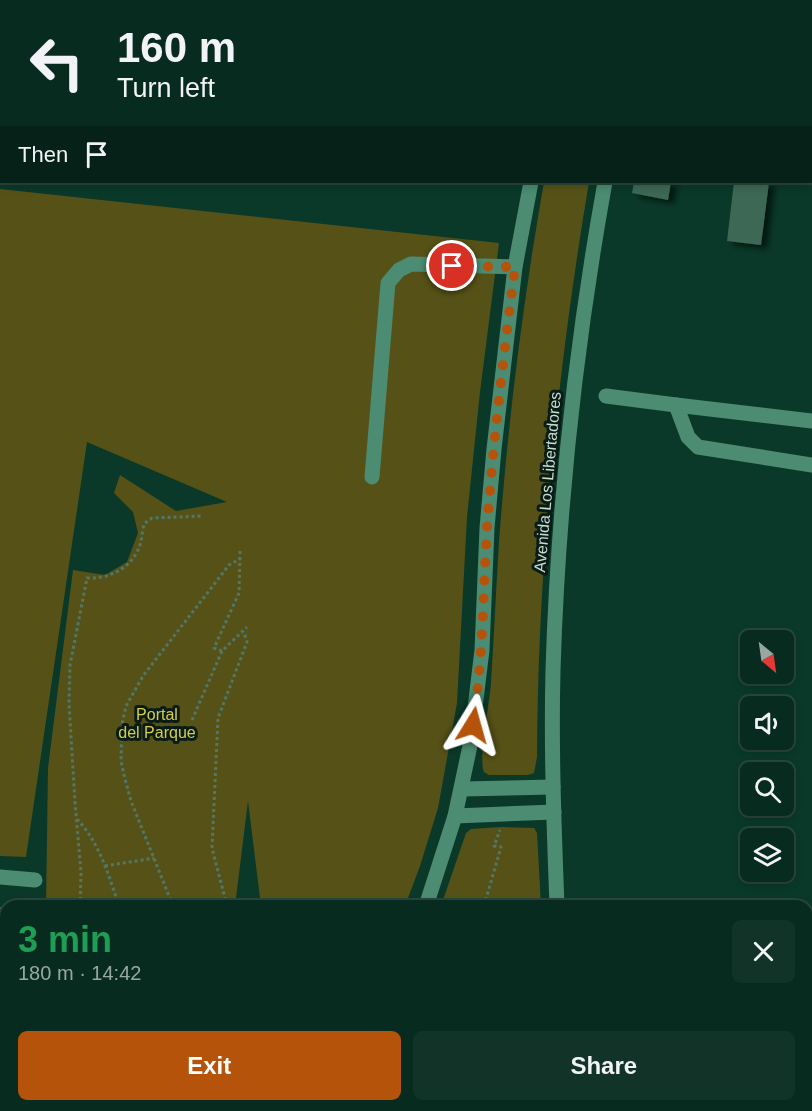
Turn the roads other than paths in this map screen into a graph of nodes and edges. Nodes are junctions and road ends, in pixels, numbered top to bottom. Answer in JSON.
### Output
{"nodes":[{"id":1,"x":531,"y":183,"type":"edge"},
{"id":2,"x":605,"y":183,"type":"edge"},
{"id":3,"x":515,"y":267,"type":"junction"},
{"id":4,"x":606,"y":396,"type":"dead end"},
{"id":5,"x":676,"y":405,"type":"junction"},
{"id":6,"x":812,"y":421,"type":"edge"},
{"id":7,"x":812,"y":465,"type":"edge"},
{"id":8,"x":372,"y":477,"type":"dead end"},
{"id":9,"x":553,"y":787,"type":"junction"},
{"id":10,"x":462,"y":789,"type":"junction"},
{"id":11,"x":554,"y":812,"type":"junction"},
{"id":12,"x":456,"y":816,"type":"junction"},
{"id":13,"x":0,"y":877,"type":"edge"},
{"id":14,"x":34,"y":880,"type":"dead end"},
{"id":15,"x":428,"y":900,"type":"edge"},
{"id":16,"x":557,"y":900,"type":"edge"}],
"edges":[{"from":1,"to":3,"type":"street"},
{"from":2,"to":9,"type":"street","name":"Avenida Los Libertadores"},
{"from":3,"to":8,"type":"street"},
{"from":3,"to":10,"type":"street"},
{"from":4,"to":5,"type":"street"},
{"from":5,"to":6,"type":"street"},
{"from":5,"to":7,"type":"street"},
{"from":9,"to":10,"type":"street"},
{"from":9,"to":11,"type":"street","name":"Avenida Los Libertadores"},
{"from":10,"to":12,"type":"street"},
{"from":11,"to":12,"type":"street"},
{"from":11,"to":16,"type":"street","name":"Avenida Los Libertadores"},
{"from":12,"to":15,"type":"street"},
{"from":13,"to":14,"type":"street"}]}
